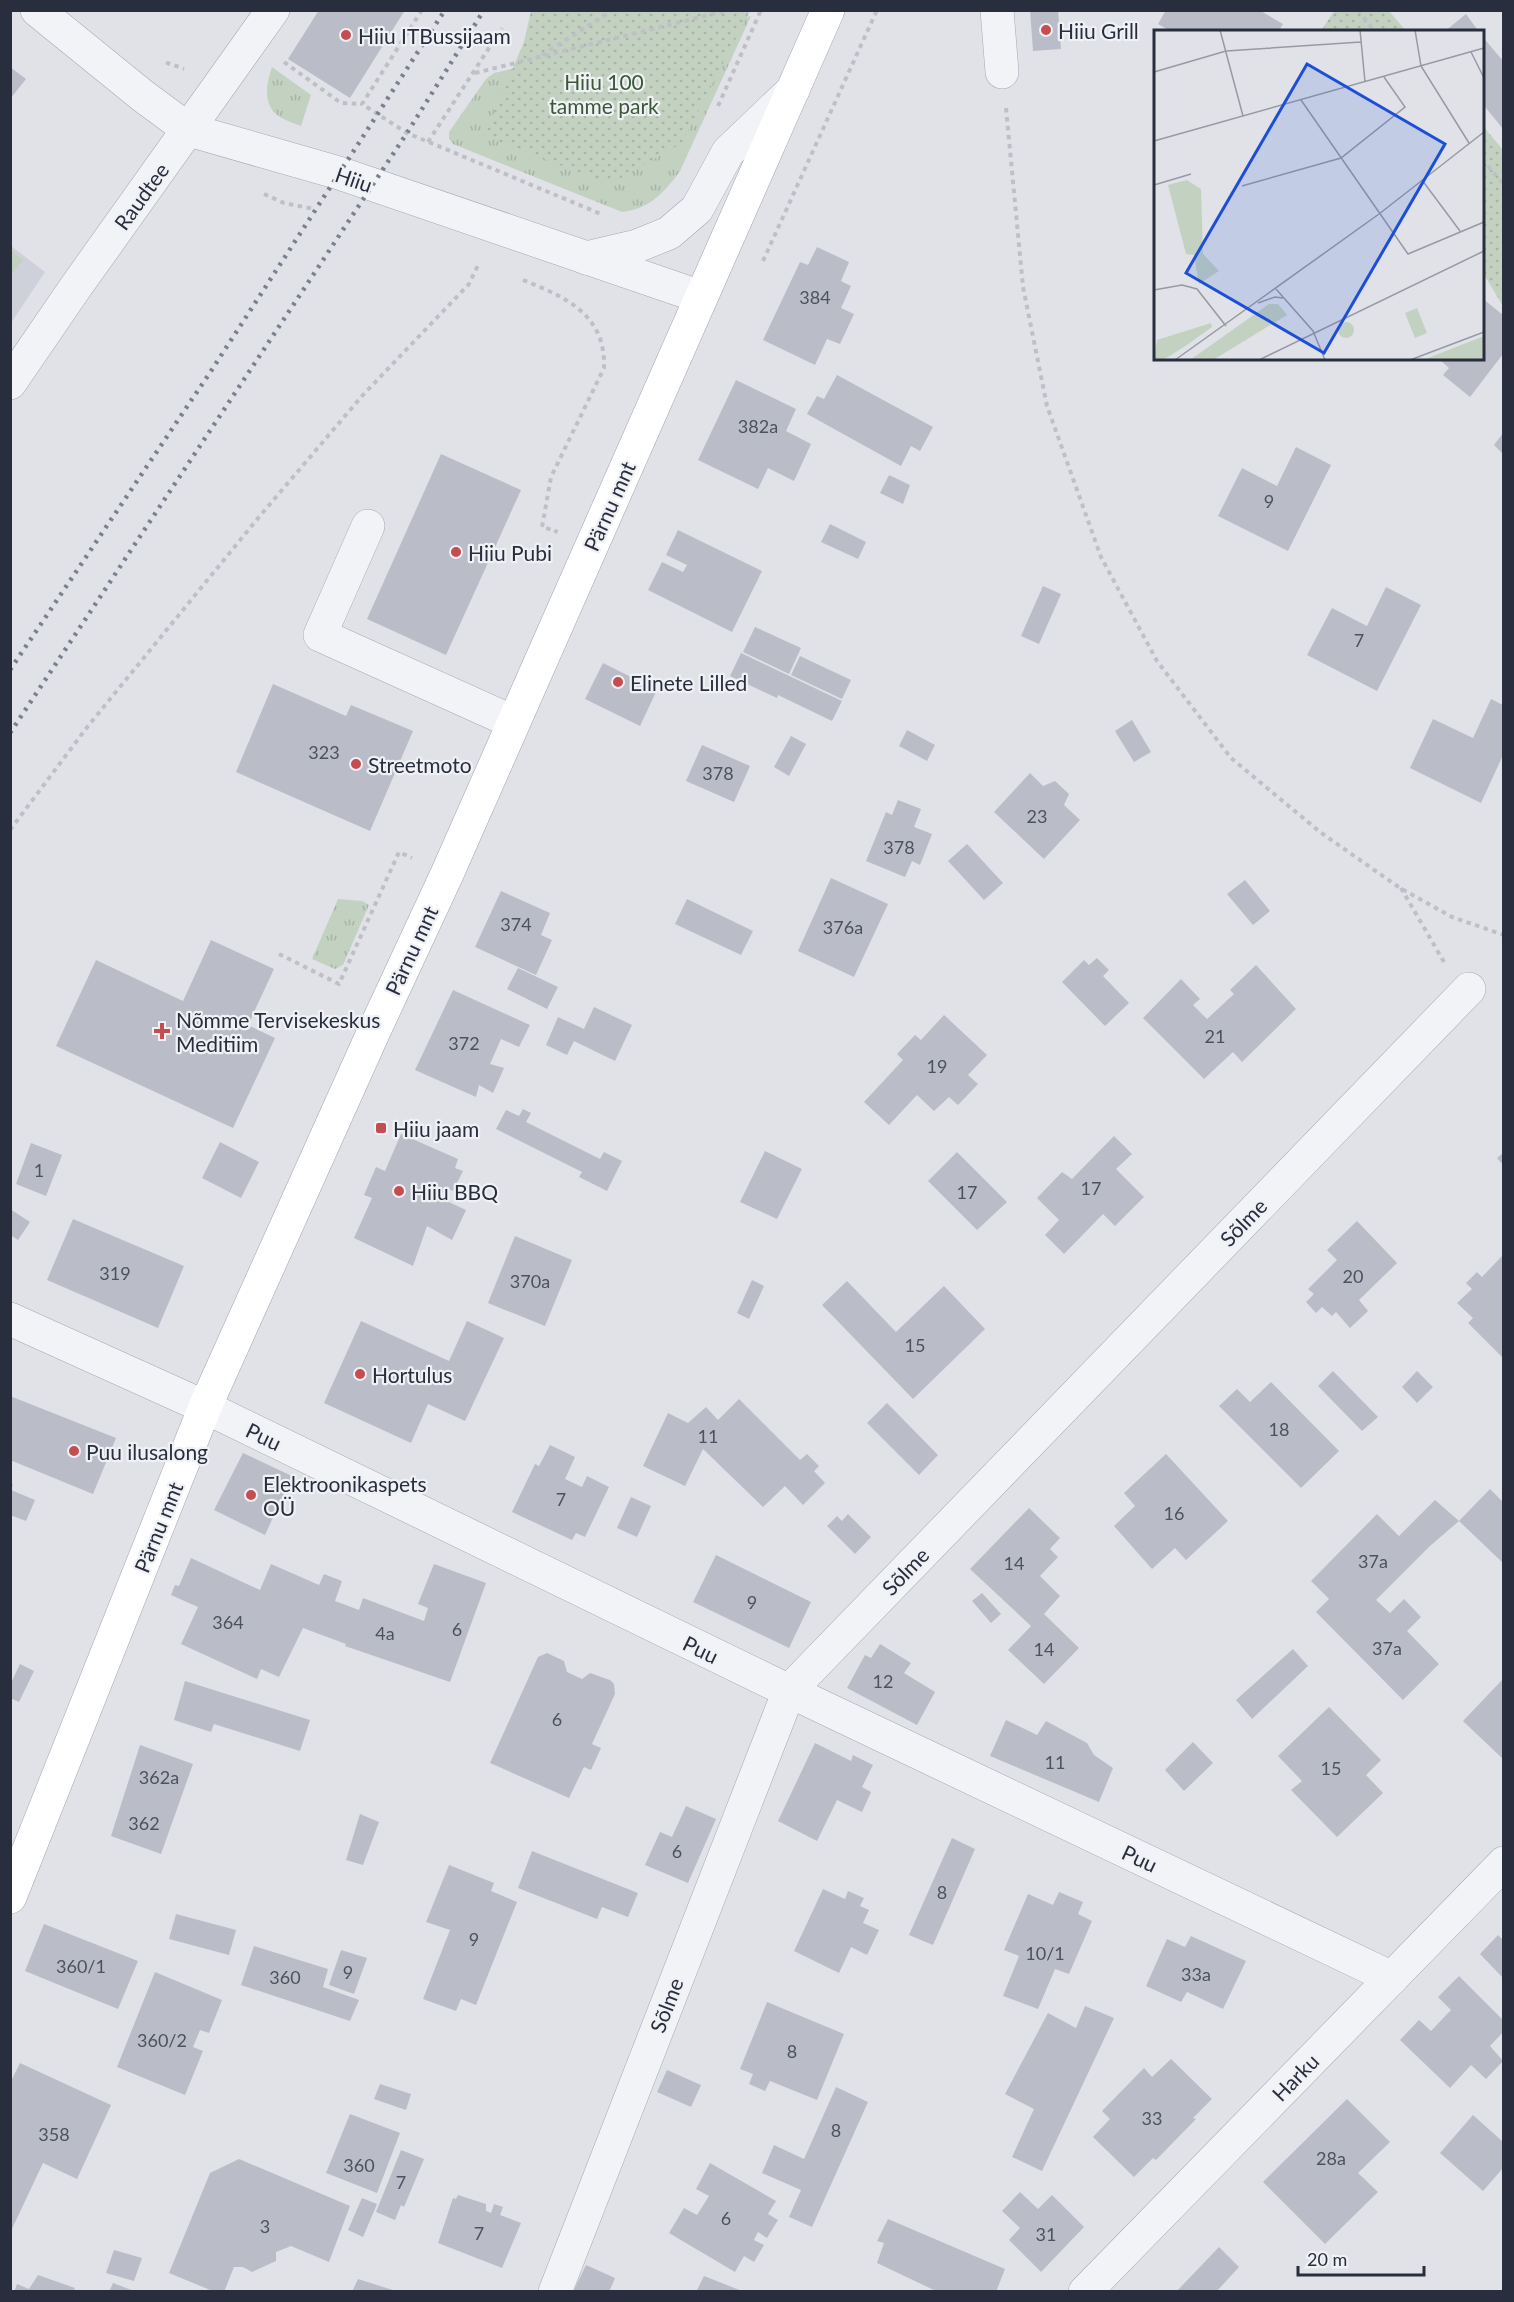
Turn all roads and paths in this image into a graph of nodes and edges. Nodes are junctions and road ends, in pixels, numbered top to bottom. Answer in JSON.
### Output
{"nodes":[{"id":1,"x":37,"y":10,"type":"edge"},
{"id":2,"x":273,"y":10,"type":"edge"},
{"id":3,"x":422,"y":10,"type":"edge"},
{"id":4,"x":613,"y":10,"type":"edge"},
{"id":5,"x":729,"y":10,"type":"edge"},
{"id":6,"x":761,"y":10,"type":"edge"},
{"id":7,"x":828,"y":10,"type":"edge"},
{"id":8,"x":997,"y":10,"type":"edge"},
{"id":9,"x":1358,"y":10,"type":"edge"},
{"id":10,"x":502,"y":28,"type":"dead end"},
{"id":11,"x":1373,"y":30,"type":"edge"},
{"id":12,"x":538,"y":57,"type":"junction"},
{"id":13,"x":1002,"y":72,"type":"joint"},
{"id":14,"x":475,"y":73,"type":"junction"},
{"id":15,"x":793,"y":90,"type":"junction"},
{"id":16,"x":717,"y":109,"type":"dead end"},
{"id":17,"x":189,"y":130,"type":"junction"},
{"id":18,"x":428,"y":142,"type":"junction"},
{"id":19,"x":1484,"y":161,"type":"edge"},
{"id":20,"x":1503,"y":185,"type":"edge"},
{"id":21,"x":255,"y":190,"type":"dead end"},
{"id":22,"x":316,"y":209,"type":"dead end"},
{"id":23,"x":611,"y":218,"type":"dead end"},
{"id":24,"x":586,"y":258,"type":"junction"},
{"id":25,"x":471,"y":259,"type":"dead end"},
{"id":26,"x":512,"y":276,"type":"dead end"},
{"id":27,"x":701,"y":297,"type":"junction"},
{"id":28,"x":10,"y":383,"type":"edge"},
{"id":29,"x":368,"y":526,"type":"dead end"},
{"id":30,"x":542,"y":527,"type":"dead end"},
{"id":31,"x":513,"y":722,"type":"junction"},
{"id":32,"x":10,"y":830,"type":"edge"},
{"id":33,"x":447,"y":874,"type":"junction"},
{"id":34,"x":1400,"y":888,"type":"junction"},
{"id":35,"x":1503,"y":935,"type":"edge"},
{"id":36,"x":279,"y":954,"type":"dead end"},
{"id":37,"x":1458,"y":978,"type":"joint"},
{"id":38,"x":10,"y":1319,"type":"edge"},
{"id":39,"x":205,"y":1407,"type":"junction"},
{"id":40,"x":789,"y":1691,"type":"junction"},
{"id":41,"x":1503,"y":1863,"type":"edge"},
{"id":42,"x":10,"y":1897,"type":"edge"},
{"id":43,"x":1392,"y":1978,"type":"junction"},
{"id":44,"x":555,"y":2292,"type":"edge"},
{"id":45,"x":1085,"y":2292,"type":"edge"}],
"edges":[{"from":1,"to":17,"type":"street","name":"Hiiu"},
{"from":2,"to":17,"type":"street","name":"Raudtee"},
{"from":3,"to":18,"type":"path"},
{"from":4,"to":12,"type":"path"},
{"from":5,"to":12,"type":"path"},
{"from":6,"to":16,"type":"path"},
{"from":7,"to":15,"type":"main road","name":"Pärnu mnt"},
{"from":8,"to":13,"type":"street"},
{"from":9,"to":11,"type":"path"},
{"from":10,"to":14,"type":"path"},
{"from":12,"to":14,"type":"path"},
{"from":13,"to":34,"type":"path"},
{"from":14,"to":18,"type":"path"},
{"from":15,"to":24,"type":"street"},
{"from":15,"to":27,"type":"main road","name":"Pärnu mnt"},
{"from":17,"to":24,"type":"street","name":"Hiiu"},
{"from":17,"to":28,"type":"street","name":"Raudtee"},
{"from":18,"to":23,"type":"path"},
{"from":19,"to":20,"type":"path"},
{"from":21,"to":22,"type":"path"},
{"from":24,"to":27,"type":"street","name":"Hiiu"},
{"from":25,"to":32,"type":"path"},
{"from":26,"to":30,"type":"path"},
{"from":27,"to":31,"type":"main road","name":"Pärnu mnt"},
{"from":29,"to":31,"type":"street"},
{"from":31,"to":33,"type":"main road","name":"Pärnu mnt"},
{"from":33,"to":36,"type":"path"},
{"from":33,"to":39,"type":"main road","name":"Pärnu mnt"},
{"from":34,"to":35,"type":"path"},
{"from":34,"to":37,"type":"path"},
{"from":37,"to":40,"type":"street","name":"Sõlme"},
{"from":38,"to":39,"type":"street","name":"Puu"},
{"from":39,"to":40,"type":"street","name":"Puu"},
{"from":39,"to":42,"type":"main road","name":"Pärnu mnt"},
{"from":40,"to":43,"type":"street","name":"Puu"},
{"from":40,"to":44,"type":"street","name":"Sõlme"},
{"from":41,"to":43,"type":"street","name":"Harku"},
{"from":43,"to":45,"type":"street","name":"Harku"}]}
